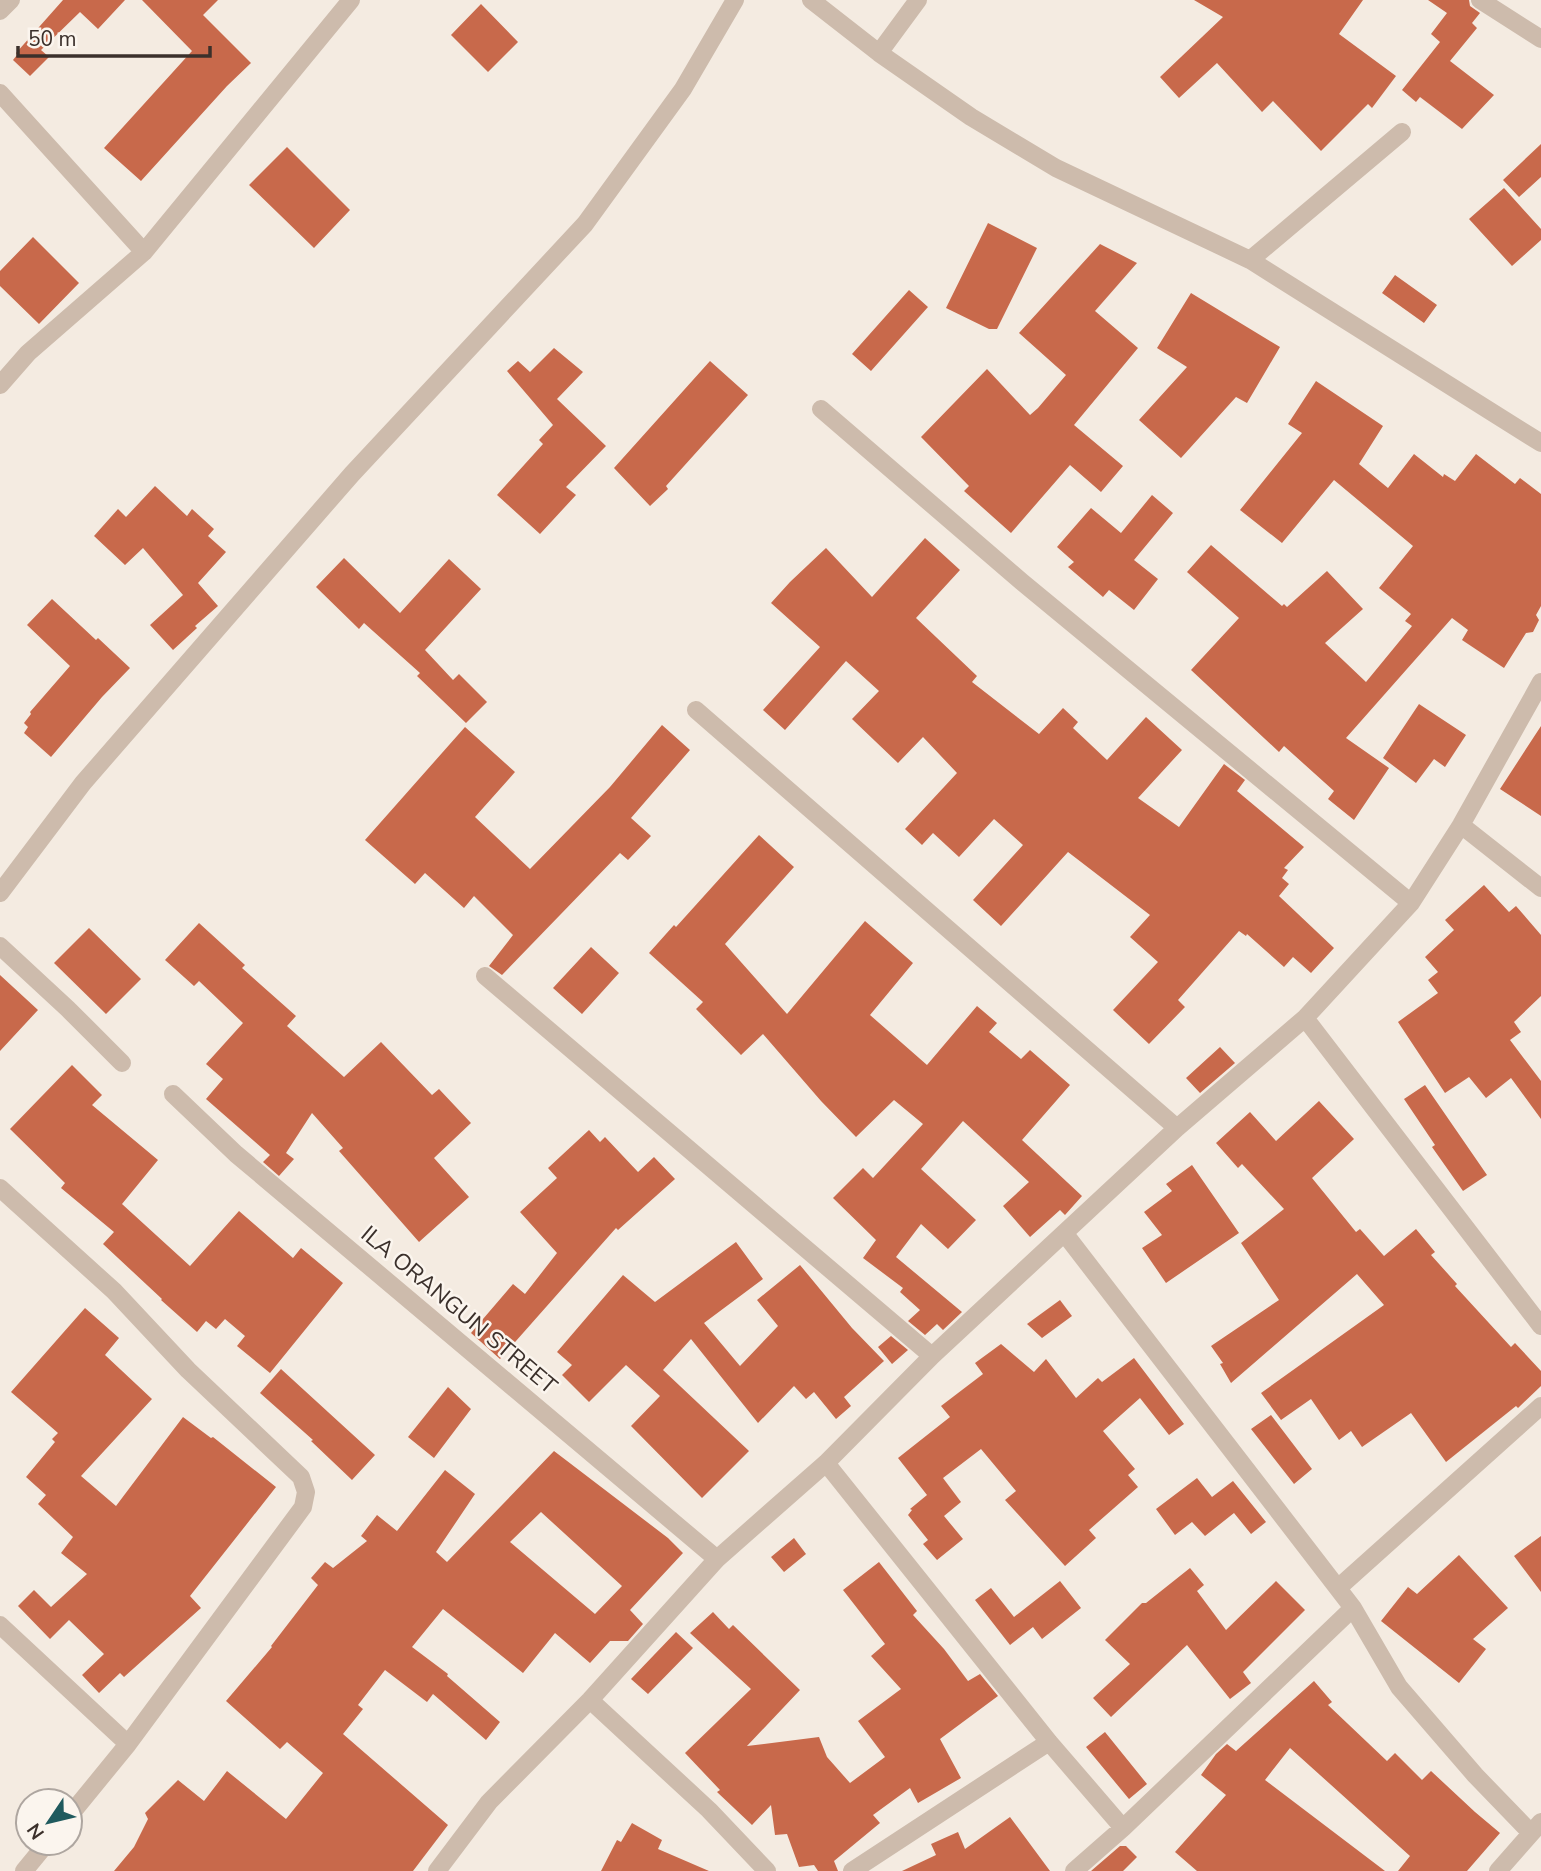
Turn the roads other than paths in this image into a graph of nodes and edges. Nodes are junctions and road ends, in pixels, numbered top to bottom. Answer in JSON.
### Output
{"nodes":[{"id":1,"x":11,"y":0,"type":"edge"},
{"id":2,"x":351,"y":0,"type":"edge"},
{"id":3,"x":735,"y":0,"type":"edge"},
{"id":4,"x":811,"y":0,"type":"edge"},
{"id":5,"x":918,"y":0,"type":"edge"},
{"id":6,"x":1480,"y":0,"type":"edge"},
{"id":7,"x":0,"y":12,"type":"edge"},
{"id":8,"x":1541,"y":39,"type":"edge"},
{"id":9,"x":880,"y":53,"type":"junction"},
{"id":10,"x":0,"y":93,"type":"edge"},
{"id":11,"x":1402,"y":132,"type":"dead end"},
{"id":12,"x":144,"y":252,"type":"junction"},
{"id":13,"x":1250,"y":260,"type":"junction"},
{"id":14,"x":0,"y":386,"type":"edge"},
{"id":15,"x":821,"y":409,"type":"dead end"},
{"id":16,"x":1541,"y":443,"type":"edge"},
{"id":17,"x":1541,"y":682,"type":"edge"},
{"id":18,"x":696,"y":710,"type":"dead end"},
{"id":19,"x":1461,"y":825,"type":"junction"},
{"id":20,"x":1541,"y":888,"type":"edge"},
{"id":21,"x":0,"y":893,"type":"edge"},
{"id":22,"x":1411,"y":903,"type":"junction"},
{"id":23,"x":0,"y":946,"type":"edge"},
{"id":24,"x":485,"y":976,"type":"dead end"},
{"id":25,"x":1305,"y":1018,"type":"junction"},
{"id":26,"x":122,"y":1063,"type":"dead end"},
{"id":27,"x":173,"y":1094,"type":"dead end"},
{"id":28,"x":1177,"y":1128,"type":"junction"},
{"id":29,"x":0,"y":1188,"type":"edge"},
{"id":30,"x":1065,"y":1234,"type":"junction"},
{"id":31,"x":1541,"y":1326,"type":"edge"},
{"id":32,"x":932,"y":1356,"type":"junction"},
{"id":33,"x":1541,"y":1406,"type":"edge"},
{"id":34,"x":826,"y":1463,"type":"junction"},
{"id":35,"x":717,"y":1559,"type":"junction"},
{"id":36,"x":1338,"y":1588,"type":"junction"},
{"id":37,"x":1353,"y":1608,"type":"junction"},
{"id":38,"x":0,"y":1625,"type":"edge"},
{"id":39,"x":590,"y":1700,"type":"junction"},
{"id":40,"x":1049,"y":1742,"type":"junction"},
{"id":41,"x":128,"y":1744,"type":"junction"},
{"id":42,"x":84,"y":1798,"type":"edge"},
{"id":43,"x":1123,"y":1828,"type":"junction"},
{"id":44,"x":1536,"y":1828,"type":"edge"},
{"id":45,"x":36,"y":1857,"type":"edge"},
{"id":46,"x":24,"y":1871,"type":"edge"},
{"id":47,"x":437,"y":1871,"type":"edge"},
{"id":48,"x":767,"y":1871,"type":"edge"},
{"id":49,"x":852,"y":1871,"type":"edge"},
{"id":50,"x":1074,"y":1871,"type":"edge"},
{"id":51,"x":1498,"y":1871,"type":"edge"}],
"edges":[{"from":1,"to":7,"type":"street"},
{"from":2,"to":12,"type":"street"},
{"from":3,"to":21,"type":"street"},
{"from":4,"to":9,"type":"street"},
{"from":5,"to":9,"type":"street"},
{"from":6,"to":8,"type":"street"},
{"from":9,"to":13,"type":"street"},
{"from":10,"to":12,"type":"street"},
{"from":11,"to":13,"type":"street"},
{"from":12,"to":14,"type":"street"},
{"from":13,"to":16,"type":"street"},
{"from":15,"to":22,"type":"street"},
{"from":17,"to":19,"type":"street"},
{"from":18,"to":28,"type":"street"},
{"from":19,"to":20,"type":"street"},
{"from":19,"to":22,"type":"street"},
{"from":22,"to":25,"type":"street"},
{"from":23,"to":26,"type":"street"},
{"from":24,"to":32,"type":"street"},
{"from":25,"to":28,"type":"street"},
{"from":25,"to":31,"type":"street"},
{"from":27,"to":35,"type":"street","name":"ILA ORANGUN STREET"},
{"from":28,"to":30,"type":"street"},
{"from":29,"to":41,"type":"street"},
{"from":30,"to":32,"type":"street"},
{"from":30,"to":36,"type":"street"},
{"from":32,"to":34,"type":"street"},
{"from":33,"to":36,"type":"street"},
{"from":34,"to":35,"type":"street"},
{"from":34,"to":40,"type":"street"},
{"from":35,"to":39,"type":"street"},
{"from":36,"to":37,"type":"street"},
{"from":37,"to":43,"type":"street"},
{"from":37,"to":44,"type":"street"},
{"from":38,"to":41,"type":"street"},
{"from":39,"to":47,"type":"street"},
{"from":39,"to":48,"type":"street"},
{"from":40,"to":43,"type":"street"},
{"from":40,"to":49,"type":"street"},
{"from":41,"to":42,"type":"street"},
{"from":43,"to":50,"type":"street"},
{"from":44,"to":51,"type":"street"},
{"from":45,"to":46,"type":"street"}]}
